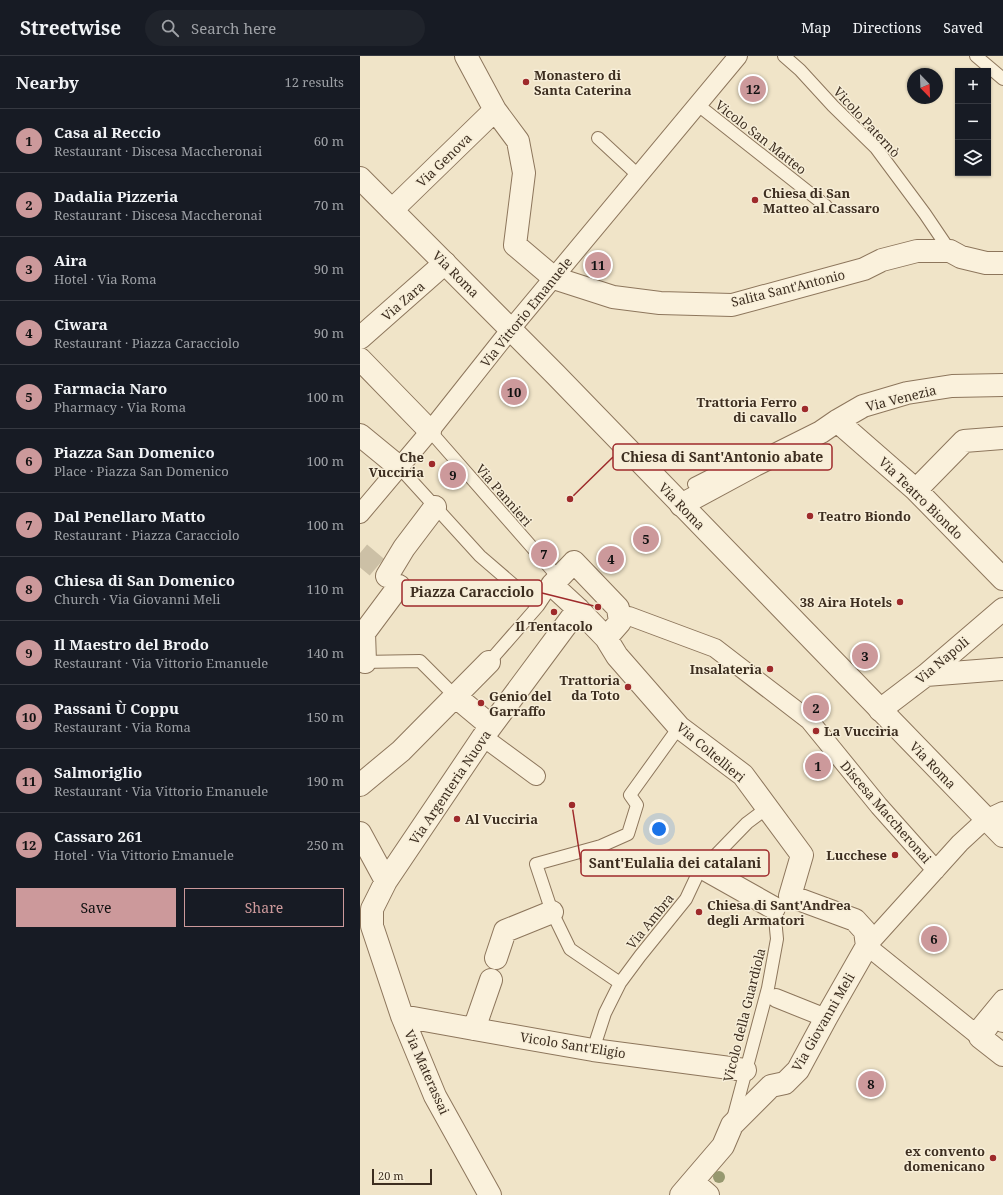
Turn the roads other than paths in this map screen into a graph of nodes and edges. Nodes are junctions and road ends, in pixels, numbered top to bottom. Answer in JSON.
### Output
{"nodes":[{"id":1,"x":466,"y":56,"type":"edge"},
{"id":2,"x":738,"y":56,"type":"edge"},
{"id":3,"x":784,"y":56,"type":"edge"},
{"id":4,"x":976,"y":56,"type":"edge"},
{"id":5,"x":1003,"y":79,"type":"edge"},
{"id":6,"x":698,"y":105,"type":"junction"},
{"id":7,"x":496,"y":110,"type":"junction"},
{"id":8,"x":598,"y":138,"type":"dead end"},
{"id":9,"x":639,"y":176,"type":"junction"},
{"id":10,"x":360,"y":178,"type":"edge"},
{"id":11,"x":826,"y":206,"type":"dead end"},
{"id":12,"x":392,"y":210,"type":"junction"},
{"id":13,"x":950,"y":251,"type":"junction"},
{"id":14,"x":445,"y":263,"type":"junction"},
{"id":15,"x":1003,"y":263,"type":"edge"},
{"id":16,"x":554,"y":278,"type":"junction"},
{"id":17,"x":510,"y":330,"type":"junction"},
{"id":18,"x":360,"y":338,"type":"edge"},
{"id":19,"x":360,"y":359,"type":"edge"},
{"id":20,"x":1003,"y":385,"type":"edge"},
{"id":21,"x":837,"y":421,"type":"junction"},
{"id":22,"x":360,"y":435,"type":"edge"},
{"id":23,"x":426,"y":436,"type":"junction"},
{"id":24,"x":1003,"y":438,"type":"edge"},
{"id":25,"x":399,"y":467,"type":"junction"},
{"id":26,"x":694,"y":484,"type":"dead end"},
{"id":27,"x":916,"y":490,"type":"junction"},
{"id":28,"x":681,"y":505,"type":"junction"},
{"id":29,"x":435,"y":507,"type":"junction"},
{"id":30,"x":360,"y":514,"type":"edge"},
{"id":31,"x":1003,"y":579,"type":"edge"},
{"id":32,"x":555,"y":581,"type":"junction"},
{"id":33,"x":538,"y":606,"type":"junction"},
{"id":34,"x":578,"y":609,"type":"junction"},
{"id":35,"x":1003,"y":609,"type":"edge"},
{"id":36,"x":619,"y":616,"type":"junction"},
{"id":37,"x":606,"y":638,"type":"junction"},
{"id":38,"x":362,"y":662,"type":"edge"},
{"id":39,"x":489,"y":662,"type":"joint"},
{"id":40,"x":1003,"y":669,"type":"edge"},
{"id":41,"x":926,"y":675,"type":"junction"},
{"id":42,"x":455,"y":696,"type":"junction"},
{"id":43,"x":880,"y":710,"type":"junction"},
{"id":44,"x":679,"y":727,"type":"junction"},
{"id":45,"x":487,"y":731,"type":"junction"},
{"id":46,"x":536,"y":776,"type":"dead end"},
{"id":47,"x":360,"y":785,"type":"edge"},
{"id":48,"x":767,"y":808,"type":"junction"},
{"id":49,"x":994,"y":815,"type":"edge"},
{"id":50,"x":1003,"y":836,"type":"edge"},
{"id":51,"x":362,"y":838,"type":"edge"},
{"id":52,"x":701,"y":867,"type":"junction"},
{"id":53,"x":936,"y":870,"type":"junction"},
{"id":54,"x":390,"y":876,"type":"junction"},
{"id":55,"x":782,"y":902,"type":"junction"},
{"id":56,"x":552,"y":912,"type":"junction"},
{"id":57,"x":367,"y":931,"type":"edge"},
{"id":58,"x":867,"y":946,"type":"junction"},
{"id":59,"x":496,"y":958,"type":"dead end"},
{"id":60,"x":490,"y":980,"type":"dead end"},
{"id":61,"x":620,"y":983,"type":"junction"},
{"id":62,"x":776,"y":998,"type":"dead end"},
{"id":63,"x":1003,"y":999,"type":"edge"},
{"id":64,"x":402,"y":1016,"type":"junction"},
{"id":65,"x":826,"y":1018,"type":"junction"},
{"id":66,"x":1003,"y":1021,"type":"edge"},
{"id":67,"x":474,"y":1029,"type":"junction"},
{"id":68,"x":977,"y":1035,"type":"junction"},
{"id":69,"x":593,"y":1050,"type":"junction"},
{"id":70,"x":1003,"y":1055,"type":"edge"},
{"id":71,"x":745,"y":1070,"type":"junction"},
{"id":72,"x":732,"y":1125,"type":"junction"},
{"id":73,"x":694,"y":1191,"type":"edge"},
{"id":74,"x":490,"y":1195,"type":"edge"}],
"edges":[{"from":1,"to":7,"type":"street"},
{"from":2,"to":6,"type":"street","name":"Via Vittorio Emanuele"},
{"from":3,"to":13,"type":"lane","name":"Vicolo Paternò"},
{"from":4,"to":5,"type":"lane"},
{"from":6,"to":9,"type":"street","name":"Via Vittorio Emanuele"},
{"from":6,"to":11,"type":"lane","name":"Vicolo San Matteo"},
{"from":7,"to":12,"type":"street","name":"Via Genova"},
{"from":7,"to":16,"type":"street"},
{"from":8,"to":9,"type":"lane"},
{"from":9,"to":16,"type":"street","name":"Via Vittorio Emanuele"},
{"from":10,"to":12,"type":"street","name":"Via Roma"},
{"from":12,"to":14,"type":"street","name":"Via Roma"},
{"from":13,"to":15,"type":"street"},
{"from":13,"to":16,"type":"street","name":"Salita Sant'Antonio"},
{"from":14,"to":17,"type":"street","name":"Via Roma"},
{"from":14,"to":18,"type":"street","name":"Via Zara"},
{"from":16,"to":17,"type":"street","name":"Via Vittorio Emanuele"},
{"from":17,"to":23,"type":"street","name":"Via Vittorio Emanuele"},
{"from":17,"to":28,"type":"street","name":"Via Roma"},
{"from":19,"to":23,"type":"street"},
{"from":20,"to":21,"type":"street","name":"Via Venezia"},
{"from":21,"to":26,"type":"lane"},
{"from":21,"to":27,"type":"street","name":"Via Teatro Biondo"},
{"from":21,"to":28,"type":"street","name":"Via Venezia"},
{"from":22,"to":25,"type":"street"},
{"from":23,"to":25,"type":"street","name":"Via Vittorio Emanuele"},
{"from":23,"to":32,"type":"lane","name":"Via Pannieri"},
{"from":24,"to":27,"type":"street"},
{"from":25,"to":29,"type":"lane"},
{"from":25,"to":30,"type":"street","name":"Via Vittorio Emanuele"},
{"from":27,"to":31,"type":"street","name":"Via Teatro Biondo"},
{"from":28,"to":43,"type":"street","name":"Via Roma"},
{"from":29,"to":33,"type":"lane"},
{"from":29,"to":38,"type":"street"},
{"from":32,"to":33,"type":"lane"},
{"from":32,"to":34,"type":"street","name":"Via Coltellieri"},
{"from":32,"to":36,"type":"street"},
{"from":33,"to":39,"type":"lane"},
{"from":34,"to":37,"type":"street","name":"Via Coltellieri"},
{"from":34,"to":45,"type":"street","name":"Via Argenteria Nuova"},
{"from":35,"to":41,"type":"street","name":"Via Napoli"},
{"from":36,"to":37,"type":"street"},
{"from":36,"to":53,"type":"street","name":"Discesa Maccheronai"},
{"from":37,"to":44,"type":"street","name":"Via Coltellieri"},
{"from":38,"to":42,"type":"lane"},
{"from":39,"to":42,"type":"street"},
{"from":40,"to":41,"type":"street"},
{"from":41,"to":43,"type":"street","name":"Via Napoli"},
{"from":42,"to":45,"type":"street"},
{"from":42,"to":47,"type":"street"},
{"from":43,"to":49,"type":"street","name":"Via Roma"},
{"from":44,"to":48,"type":"street","name":"Via Coltellieri"},
{"from":44,"to":56,"type":"lane"},
{"from":45,"to":46,"type":"street"},
{"from":45,"to":54,"type":"street","name":"Via Argenteria Nuova"},
{"from":48,"to":52,"type":"lane","name":"Via Ambra"},
{"from":48,"to":55,"type":"street","name":"Via Coltellieri"},
{"from":49,"to":50,"type":"street","name":"Via Roma"},
{"from":49,"to":53,"type":"street"},
{"from":51,"to":54,"type":"street"},
{"from":52,"to":55,"type":"street"},
{"from":52,"to":61,"type":"lane","name":"Via Ambra"},
{"from":53,"to":58,"type":"street"},
{"from":54,"to":57,"type":"street","name":"Via Argenteria Nuova"},
{"from":55,"to":58,"type":"street"},
{"from":55,"to":71,"type":"lane","name":"Vicolo della Guardiola"},
{"from":56,"to":59,"type":"street"},
{"from":56,"to":61,"type":"lane"},
{"from":57,"to":64,"type":"street","name":"Via Materassai"},
{"from":58,"to":65,"type":"street","name":"Via Giovanni Meli"},
{"from":58,"to":68,"type":"street"},
{"from":60,"to":67,"type":"street"},
{"from":61,"to":69,"type":"lane","name":"Via Ambra"},
{"from":62,"to":65,"type":"street"},
{"from":63,"to":68,"type":"street"},
{"from":64,"to":67,"type":"street","name":"Vicolo Sant'Eligio"},
{"from":64,"to":74,"type":"street","name":"Via Materassai"},
{"from":65,"to":72,"type":"street","name":"Via Giovanni Meli"},
{"from":66,"to":68,"type":"street"},
{"from":67,"to":69,"type":"street","name":"Vicolo Sant'Eligio"},
{"from":68,"to":70,"type":"street"},
{"from":69,"to":71,"type":"street","name":"Vicolo Sant'Eligio"},
{"from":71,"to":72,"type":"lane","name":"Vicolo della Guardiola"},
{"from":72,"to":73,"type":"street"}]}
